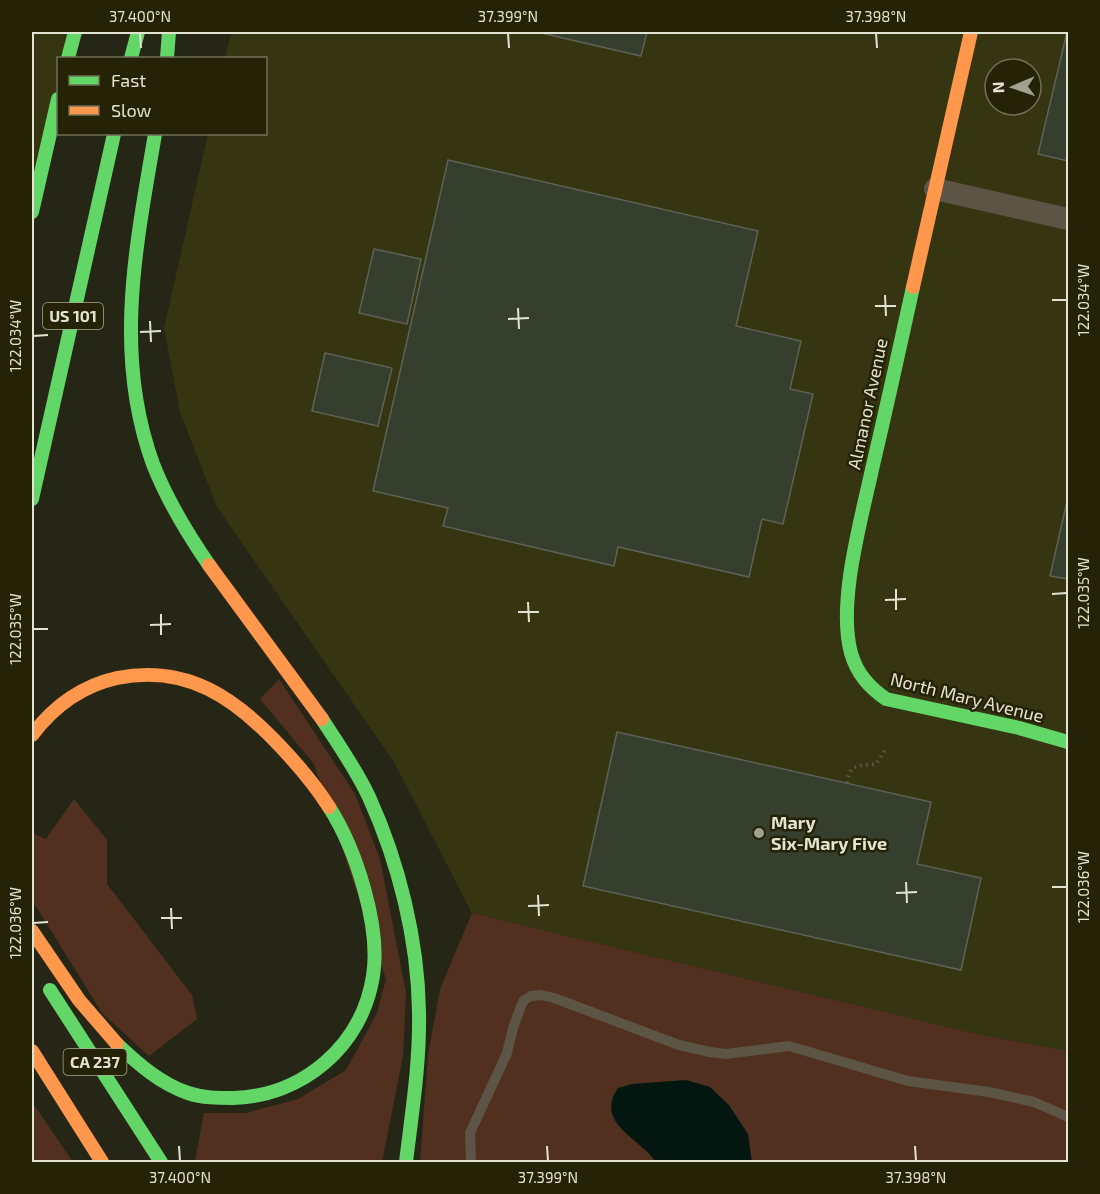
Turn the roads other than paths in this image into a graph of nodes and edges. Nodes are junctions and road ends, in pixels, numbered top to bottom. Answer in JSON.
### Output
{"nodes":[{"id":1,"x":75,"y":32,"type":"edge"},
{"id":2,"x":138,"y":32,"type":"edge"},
{"id":3,"x":169,"y":32,"type":"edge"},
{"id":4,"x":971,"y":32,"type":"edge"},
{"id":5,"x":68,"y":57,"type":"edge"},
{"id":6,"x":132,"y":57,"type":"edge"},
{"id":7,"x":167,"y":57,"type":"edge"},
{"id":8,"x":57,"y":103,"type":"edge"},
{"id":9,"x":114,"y":135,"type":"edge"},
{"id":10,"x":155,"y":135,"type":"edge"},
{"id":11,"x":935,"y":189,"type":"junction"},
{"id":12,"x":32,"y":212,"type":"edge"},
{"id":13,"x":1068,"y":219,"type":"edge"},
{"id":14,"x":32,"y":499,"type":"edge"},
{"id":15,"x":862,"y":679,"type":"joint"},
{"id":16,"x":32,"y":735,"type":"edge"},
{"id":17,"x":1068,"y":742,"type":"edge"},
{"id":18,"x":32,"y":931,"type":"edge"},
{"id":19,"x":44,"y":981,"type":"dead end"},
{"id":20,"x":32,"y":1051,"type":"edge"},
{"id":21,"x":1068,"y":1117,"type":"edge"},
{"id":22,"x":102,"y":1162,"type":"edge"},
{"id":23,"x":161,"y":1162,"type":"edge"},
{"id":24,"x":406,"y":1162,"type":"edge"},
{"id":25,"x":471,"y":1162,"type":"edge"}],
"edges":[{"from":1,"to":5,"type":"main road"},
{"from":2,"to":6,"type":"main road"},
{"from":3,"to":7,"type":"main road"},
{"from":4,"to":11,"type":"main road","name":"Almanor Avenue"},
{"from":8,"to":12,"type":"main road"},
{"from":9,"to":14,"type":"main road","number":"US 101"},
{"from":10,"to":24,"type":"main road"},
{"from":11,"to":13,"type":"street"},
{"from":11,"to":15,"type":"main road","name":"Almanor Avenue"},
{"from":15,"to":17,"type":"main road","name":"North Mary Avenue"},
{"from":16,"to":18,"type":"main road"},
{"from":19,"to":23,"type":"main road","number":"CA 237"},
{"from":20,"to":22,"type":"main road","number":"CA 237"},
{"from":21,"to":25,"type":"lane"}]}
